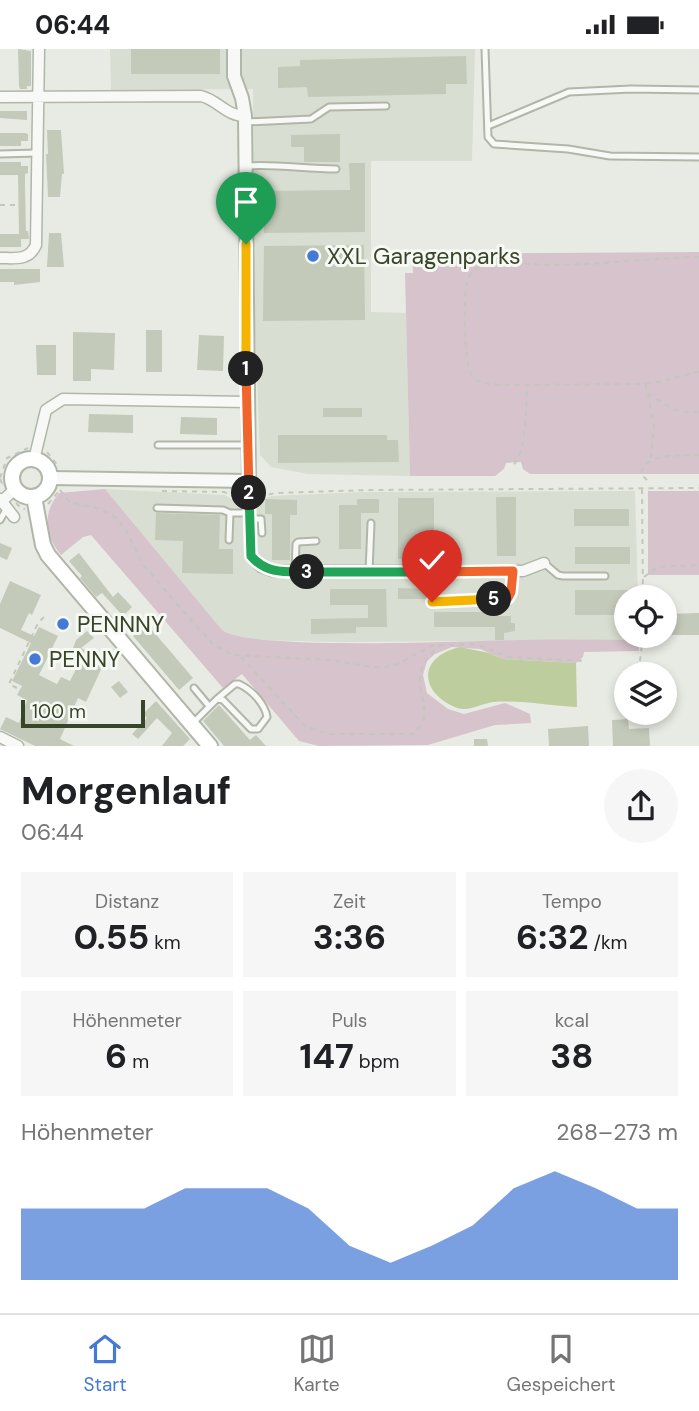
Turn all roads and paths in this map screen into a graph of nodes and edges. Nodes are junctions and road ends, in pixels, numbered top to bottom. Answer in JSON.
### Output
{"nodes":[{"id":1,"x":39,"y":49,"type":"edge"},
{"id":2,"x":234,"y":49,"type":"edge"},
{"id":3,"x":485,"y":49,"type":"edge"},
{"id":4,"x":699,"y":90,"type":"edge"},
{"id":5,"x":38,"y":96,"type":"junction"},
{"id":6,"x":0,"y":97,"type":"edge"},
{"id":7,"x":386,"y":106,"type":"dead end"},
{"id":8,"x":245,"y":119,"type":"junction"},
{"id":9,"x":488,"y":126,"type":"junction"},
{"id":10,"x":36,"y":153,"type":"junction"},
{"id":11,"x":0,"y":154,"type":"edge"},
{"id":12,"x":699,"y":157,"type":"edge"},
{"id":13,"x":246,"y":166,"type":"junction"},
{"id":14,"x":336,"y":169,"type":"dead end"},
{"id":15,"x":0,"y":205,"type":"edge"},
{"id":16,"x":36,"y":205,"type":"junction"},
{"id":17,"x":699,"y":257,"type":"edge"},
{"id":18,"x":0,"y":258,"type":"edge"},
{"id":19,"x":699,"y":372,"type":"edge"},
{"id":20,"x":645,"y":384,"type":"junction"},
{"id":21,"x":527,"y":385,"type":"junction"},
{"id":22,"x":648,"y":393,"type":"junction"},
{"id":23,"x":247,"y":402,"type":"junction"},
{"id":24,"x":699,"y":411,"type":"edge"},
{"id":25,"x":158,"y":445,"type":"dead end"},
{"id":26,"x":248,"y":445,"type":"junction"},
{"id":27,"x":35,"y":454,"type":"junction"},
{"id":28,"x":699,"y":455,"type":"edge"},
{"id":29,"x":651,"y":459,"type":"junction"},
{"id":30,"x":514,"y":464,"type":"dead end"},
{"id":31,"x":3,"y":473,"type":"edge"},
{"id":32,"x":647,"y":480,"type":"dead end"},
{"id":33,"x":248,"y":481,"type":"junction"},
{"id":34,"x":56,"y":482,"type":"junction"},
{"id":35,"x":642,"y":488,"type":"junction"},
{"id":36,"x":699,"y":488,"type":"edge"},
{"id":37,"x":70,"y":489,"type":"dead end"},
{"id":38,"x":153,"y":490,"type":"dead end"},
{"id":39,"x":249,"y":497,"type":"junction"},
{"id":40,"x":7,"y":499,"type":"edge"},
{"id":41,"x":35,"y":502,"type":"junction"},
{"id":42,"x":157,"y":508,"type":"dead end"},
{"id":43,"x":230,"y":513,"type":"junction"},
{"id":44,"x":249,"y":516,"type":"junction"},
{"id":45,"x":14,"y":517,"type":"dead end"},
{"id":46,"x":0,"y":520,"type":"edge"},
{"id":47,"x":371,"y":523,"type":"dead end"},
{"id":48,"x":262,"y":533,"type":"dead end"},
{"id":49,"x":229,"y":540,"type":"dead end"},
{"id":50,"x":316,"y":541,"type":"dead end"},
{"id":51,"x":544,"y":563,"type":"joint"},
{"id":52,"x":699,"y":565,"type":"edge"},
{"id":53,"x":513,"y":571,"type":"junction"},
{"id":54,"x":295,"y":572,"type":"junction"},
{"id":55,"x":369,"y":572,"type":"junction"},
{"id":56,"x":606,"y":576,"type":"dead end"},
{"id":57,"x":643,"y":578,"type":"junction"},
{"id":58,"x":643,"y":585,"type":"edge"},
{"id":59,"x":432,"y":602,"type":"dead end"},
{"id":60,"x":44,"y":617,"type":"dead end"},
{"id":61,"x":442,"y":644,"type":"junction"},
{"id":62,"x":642,"y":648,"type":"edge"},
{"id":63,"x":240,"y":656,"type":"junction"},
{"id":64,"x":586,"y":661,"type":"dead end"},
{"id":65,"x":640,"y":661,"type":"dead end"},
{"id":66,"x":17,"y":688,"type":"dead end"},
{"id":67,"x":194,"y":688,"type":"dead end"},
{"id":68,"x":217,"y":699,"type":"junction"},
{"id":69,"x":209,"y":706,"type":"junction"},
{"id":70,"x":196,"y":734,"type":"edge"},
{"id":71,"x":0,"y":737,"type":"edge"},
{"id":72,"x":18,"y":746,"type":"edge"},
{"id":73,"x":210,"y":746,"type":"edge"}],
"edges":[{"from":1,"to":5,"type":"street"},
{"from":2,"to":8,"type":"street"},
{"from":3,"to":9,"type":"lane"},
{"from":4,"to":9,"type":"lane"},
{"from":5,"to":6,"type":"street"},
{"from":5,"to":8,"type":"street"},
{"from":5,"to":10,"type":"street"},
{"from":7,"to":8,"type":"lane"},
{"from":8,"to":13,"type":"street"},
{"from":9,"to":12,"type":"lane"},
{"from":10,"to":11,"type":"lane"},
{"from":10,"to":16,"type":"street"},
{"from":13,"to":14,"type":"lane"},
{"from":13,"to":23,"type":"street"},
{"from":15,"to":16,"type":"path"},
{"from":16,"to":18,"type":"street"},
{"from":17,"to":21,"type":"path"},
{"from":19,"to":20,"type":"path"},
{"from":20,"to":21,"type":"path"},
{"from":20,"to":22,"type":"path"},
{"from":21,"to":30,"type":"path"},
{"from":22,"to":24,"type":"path"},
{"from":22,"to":29,"type":"path"},
{"from":23,"to":26,"type":"street"},
{"from":23,"to":27,"type":"street"},
{"from":25,"to":26,"type":"lane"},
{"from":26,"to":33,"type":"street"},
{"from":27,"to":31,"type":"main road"},
{"from":27,"to":31,"type":"path"},
{"from":27,"to":34,"type":"main road"},
{"from":27,"to":34,"type":"path"},
{"from":28,"to":29,"type":"path"},
{"from":29,"to":32,"type":"path"},
{"from":31,"to":40,"type":"path"},
{"from":31,"to":40,"type":"main road"},
{"from":33,"to":34,"type":"street"},
{"from":33,"to":39,"type":"street"},
{"from":34,"to":37,"type":"path"},
{"from":34,"to":41,"type":"main road"},
{"from":34,"to":41,"type":"path"},
{"from":34,"to":63,"type":"path"},
{"from":35,"to":36,"type":"path"},
{"from":35,"to":39,"type":"path"},
{"from":35,"to":57,"type":"path"},
{"from":38,"to":39,"type":"path"},
{"from":39,"to":44,"type":"street"},
{"from":40,"to":41,"type":"main road"},
{"from":40,"to":41,"type":"path"},
{"from":40,"to":45,"type":"street"},
{"from":40,"to":46,"type":"lane"},
{"from":41,"to":70,"type":"main road"},
{"from":42,"to":43,"type":"lane"},
{"from":43,"to":44,"type":"lane"},
{"from":43,"to":49,"type":"lane"},
{"from":44,"to":48,"type":"lane"},
{"from":44,"to":54,"type":"street"},
{"from":47,"to":55,"type":"lane"},
{"from":50,"to":54,"type":"lane"},
{"from":51,"to":53,"type":"street"},
{"from":51,"to":56,"type":"lane"},
{"from":52,"to":57,"type":"path"},
{"from":53,"to":55,"type":"street"},
{"from":53,"to":59,"type":"lane"},
{"from":54,"to":55,"type":"street"},
{"from":57,"to":58,"type":"path"},
{"from":60,"to":66,"type":"path"},
{"from":61,"to":63,"type":"path"},
{"from":61,"to":63,"type":"path"},
{"from":61,"to":64,"type":"path"},
{"from":62,"to":65,"type":"path"},
{"from":67,"to":69,"type":"lane"},
{"from":68,"to":68,"type":"lane"},
{"from":68,"to":69,"type":"lane"},
{"from":69,"to":70,"type":"lane"},
{"from":70,"to":73,"type":"main road"},
{"from":71,"to":72,"type":"street"}]}
